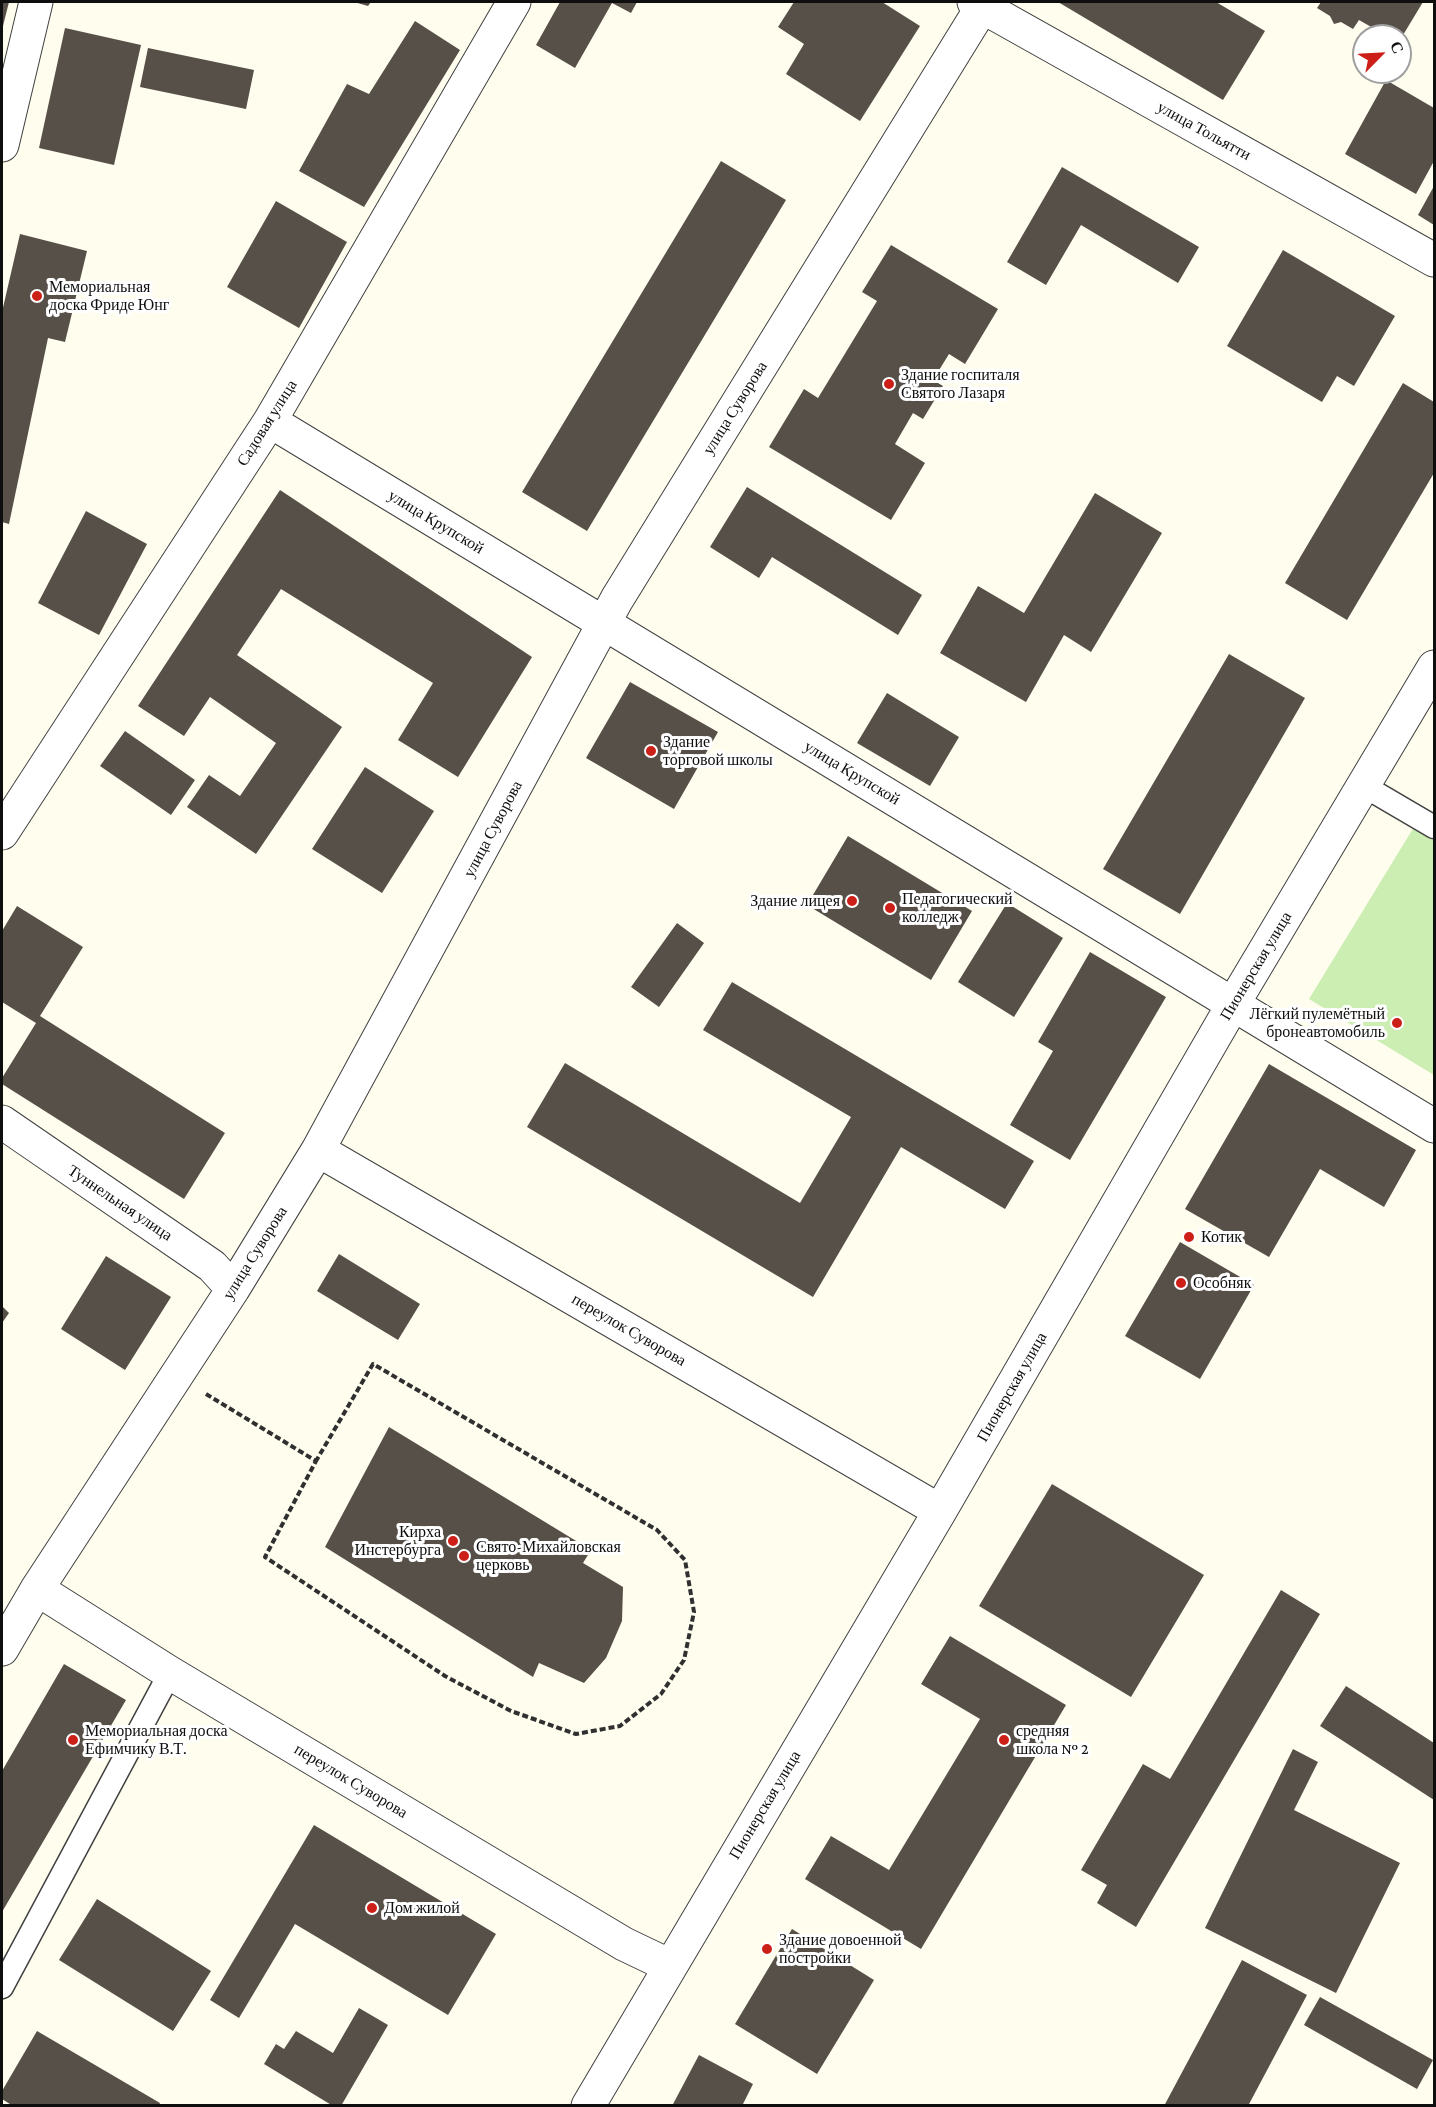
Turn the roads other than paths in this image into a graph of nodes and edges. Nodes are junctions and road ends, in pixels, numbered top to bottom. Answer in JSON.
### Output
{"nodes":[{"id":1,"x":36,"y":2,"type":"edge"},
{"id":2,"x":514,"y":2,"type":"edge"},
{"id":3,"x":978,"y":4,"type":"edge"},
{"id":4,"x":2,"y":145,"type":"edge"},
{"id":5,"x":1434,"y":260,"type":"edge"},
{"id":6,"x":270,"y":421,"type":"junction"},
{"id":7,"x":604,"y":623,"type":"junction"},
{"id":8,"x":1434,"y":667,"type":"edge"},
{"id":9,"x":1364,"y":786,"type":"junction"},
{"id":10,"x":1434,"y":827,"type":"edge"},
{"id":11,"x":2,"y":833,"type":"edge"},
{"id":12,"x":1234,"y":1004,"type":"junction"},
{"id":13,"x":2,"y":1122,"type":"edge"},
{"id":14,"x":1434,"y":1126,"type":"edge"},
{"id":15,"x":318,"y":1150,"type":"junction"},
{"id":16,"x":233,"y":1289,"type":"junction"},
{"id":17,"x":940,"y":1511,"type":"junction"},
{"id":18,"x":37,"y":1589,"type":"junction"},
{"id":19,"x":2,"y":1649,"type":"edge"},
{"id":20,"x":170,"y":1672,"type":"junction"},
{"id":21,"x":670,"y":1966,"type":"junction"},
{"id":22,"x":2,"y":1987,"type":"edge"},
{"id":23,"x":588,"y":2106,"type":"edge"}],
"edges":[{"from":1,"to":4,"type":"street"},
{"from":2,"to":6,"type":"street","name":"Садовая улица"},
{"from":3,"to":5,"type":"street","name":"улица Тольятти"},
{"from":3,"to":7,"type":"street","name":"улица Суворова"},
{"from":6,"to":7,"type":"street","name":"улица Крупской"},
{"from":6,"to":11,"type":"street","name":"Садовая улица"},
{"from":7,"to":12,"type":"street","name":"улица Крупской"},
{"from":7,"to":15,"type":"street","name":"улица Суворова"},
{"from":8,"to":9,"type":"street","name":"Пионерская улица"},
{"from":9,"to":10,"type":"lane"},
{"from":9,"to":12,"type":"street","name":"Пионерская улица"},
{"from":12,"to":14,"type":"street","name":"улица Крупской"},
{"from":12,"to":17,"type":"street","name":"Пионерская улица"},
{"from":13,"to":16,"type":"street","name":"Туннельная улица"},
{"from":15,"to":16,"type":"street","name":"улица Суворова"},
{"from":15,"to":17,"type":"street","name":"переулок Суворова"},
{"from":16,"to":18,"type":"street","name":"улица Суворова"},
{"from":17,"to":21,"type":"street","name":"Пионерская улица"},
{"from":18,"to":19,"type":"street","name":"улица Суворова"},
{"from":18,"to":20,"type":"street","name":"переулок Суворова"},
{"from":20,"to":21,"type":"street","name":"переулок Суворова"},
{"from":20,"to":22,"type":"lane"},
{"from":21,"to":23,"type":"street","name":"Пионерская улица"}]}
